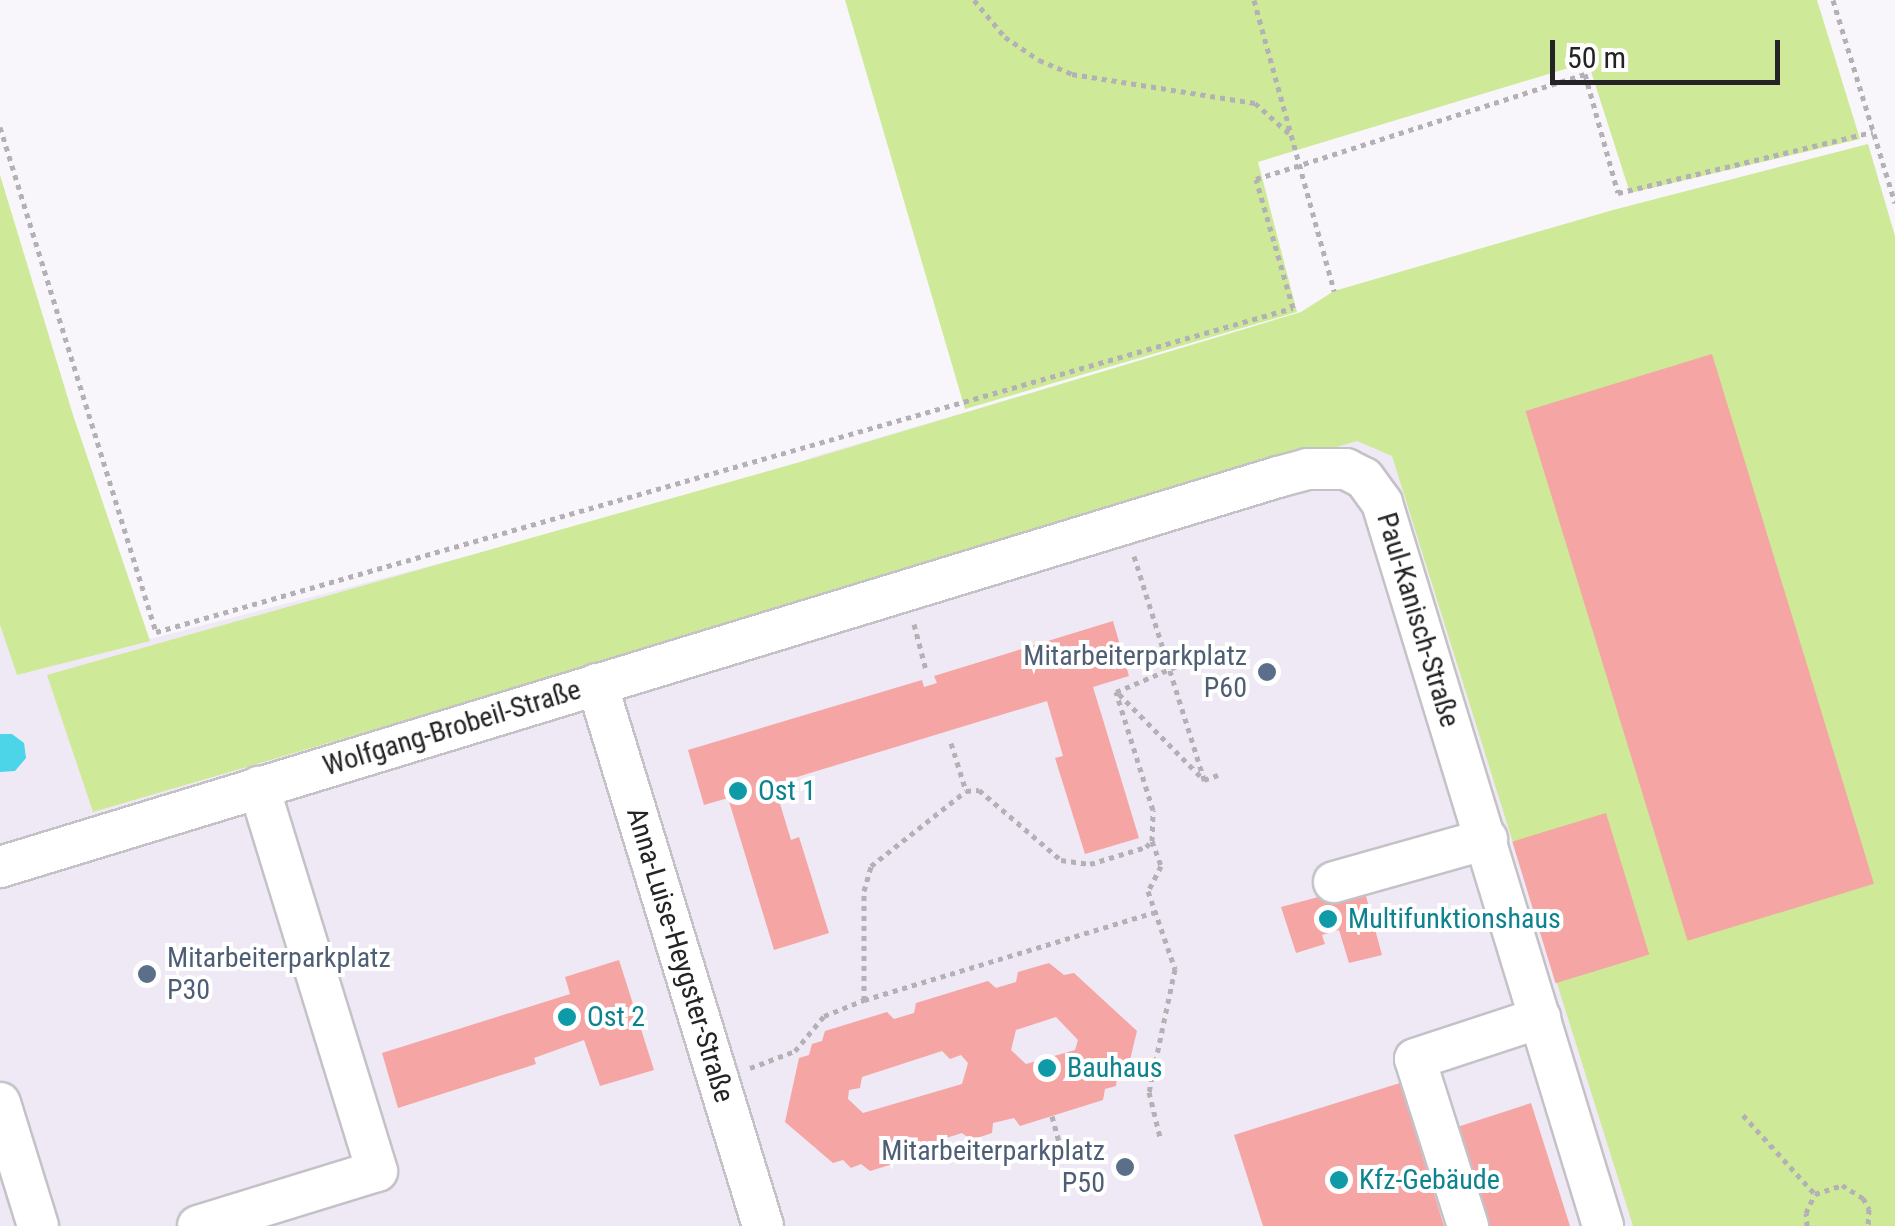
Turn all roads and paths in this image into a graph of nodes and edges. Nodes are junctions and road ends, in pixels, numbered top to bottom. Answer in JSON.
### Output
{"nodes":[{"id":1,"x":974,"y":0,"type":"edge"},
{"id":2,"x":1254,"y":0,"type":"edge"},
{"id":3,"x":1832,"y":0,"type":"edge"},
{"id":4,"x":0,"y":127,"type":"edge"},
{"id":5,"x":1873,"y":132,"type":"junction"},
{"id":6,"x":1292,"y":136,"type":"junction"},
{"id":7,"x":1300,"y":165,"type":"junction"},
{"id":8,"x":1895,"y":204,"type":"edge"},
{"id":9,"x":1334,"y":291,"type":"dead end"},
{"id":10,"x":1131,"y":547,"type":"dead end"},
{"id":11,"x":904,"y":590,"type":"junction"},
{"id":12,"x":1184,"y":663,"type":"dead end"},
{"id":13,"x":1170,"y":668,"type":"junction"},
{"id":14,"x":926,"y":670,"type":"dead end"},
{"id":15,"x":597,"y":684,"type":"junction"},
{"id":16,"x":1116,"y":692,"type":"junction"},
{"id":17,"x":952,"y":743,"type":"dead end"},
{"id":18,"x":1218,"y":774,"type":"dead end"},
{"id":19,"x":1204,"y":780,"type":"junction"},
{"id":20,"x":259,"y":787,"type":"junction"},
{"id":21,"x":966,"y":791,"type":"junction"},
{"id":22,"x":1486,"y":839,"type":"junction"},
{"id":23,"x":1152,"y":841,"type":"junction"},
{"id":24,"x":0,"y":867,"type":"edge"},
{"id":25,"x":1334,"y":882,"type":"dead end"},
{"id":26,"x":1154,"y":913,"type":"junction"},
{"id":27,"x":864,"y":1000,"type":"junction"},
{"id":28,"x":1540,"y":1018,"type":"junction"},
{"id":29,"x":718,"y":1078,"type":"junction"},
{"id":30,"x":0,"y":1104,"type":"edge"},
{"id":31,"x":1743,"y":1115,"type":"dead end"},
{"id":32,"x":1052,"y":1116,"type":"dead end"},
{"id":33,"x":1160,"y":1137,"type":"dead end"},
{"id":34,"x":1065,"y":1164,"type":"dead end"},
{"id":35,"x":1815,"y":1194,"type":"junction"},
{"id":36,"x":38,"y":1226,"type":"edge"},
{"id":37,"x":198,"y":1226,"type":"edge"},
{"id":38,"x":763,"y":1226,"type":"edge"},
{"id":39,"x":1468,"y":1226,"type":"edge"},
{"id":40,"x":1603,"y":1226,"type":"edge"},
{"id":41,"x":1807,"y":1226,"type":"edge"},
{"id":42,"x":1868,"y":1226,"type":"edge"}],
"edges":[{"from":1,"to":6,"type":"path"},
{"from":2,"to":6,"type":"path"},
{"from":3,"to":5,"type":"path"},
{"from":4,"to":7,"type":"path"},
{"from":5,"to":7,"type":"path"},
{"from":5,"to":8,"type":"path"},
{"from":6,"to":7,"type":"path"},
{"from":7,"to":9,"type":"path"},
{"from":10,"to":13,"type":"path"},
{"from":11,"to":14,"type":"path"},
{"from":11,"to":15,"type":"street","name":"Wolfgang-Brobeil-Straße"},
{"from":11,"to":22,"type":"street","name":"Paul-Kanisch-Straße"},
{"from":12,"to":13,"type":"path"},
{"from":13,"to":16,"type":"path"},
{"from":13,"to":19,"type":"path"},
{"from":15,"to":20,"type":"street","name":"Wolfgang-Brobeil-Straße"},
{"from":15,"to":29,"type":"street","name":"Anna-Luise-Heygster-Straße"},
{"from":16,"to":19,"type":"path"},
{"from":16,"to":23,"type":"path"},
{"from":17,"to":21,"type":"path"},
{"from":18,"to":19,"type":"path"},
{"from":20,"to":24,"type":"street","name":"Wolfgang-Brobeil-Straße"},
{"from":20,"to":37,"type":"street"},
{"from":21,"to":23,"type":"path"},
{"from":21,"to":27,"type":"path"},
{"from":22,"to":25,"type":"street"},
{"from":22,"to":28,"type":"street","name":"Paul-Kanisch-Straße"},
{"from":23,"to":26,"type":"path"},
{"from":26,"to":27,"type":"path"},
{"from":26,"to":33,"type":"path"},
{"from":27,"to":29,"type":"path"},
{"from":28,"to":39,"type":"street"},
{"from":28,"to":40,"type":"street","name":"Paul-Kanisch-Straße"},
{"from":29,"to":38,"type":"street","name":"Anna-Luise-Heygster-Straße"},
{"from":30,"to":36,"type":"street"},
{"from":31,"to":35,"type":"path"},
{"from":32,"to":34,"type":"path"},
{"from":35,"to":41,"type":"path"},
{"from":35,"to":42,"type":"path"}]}
